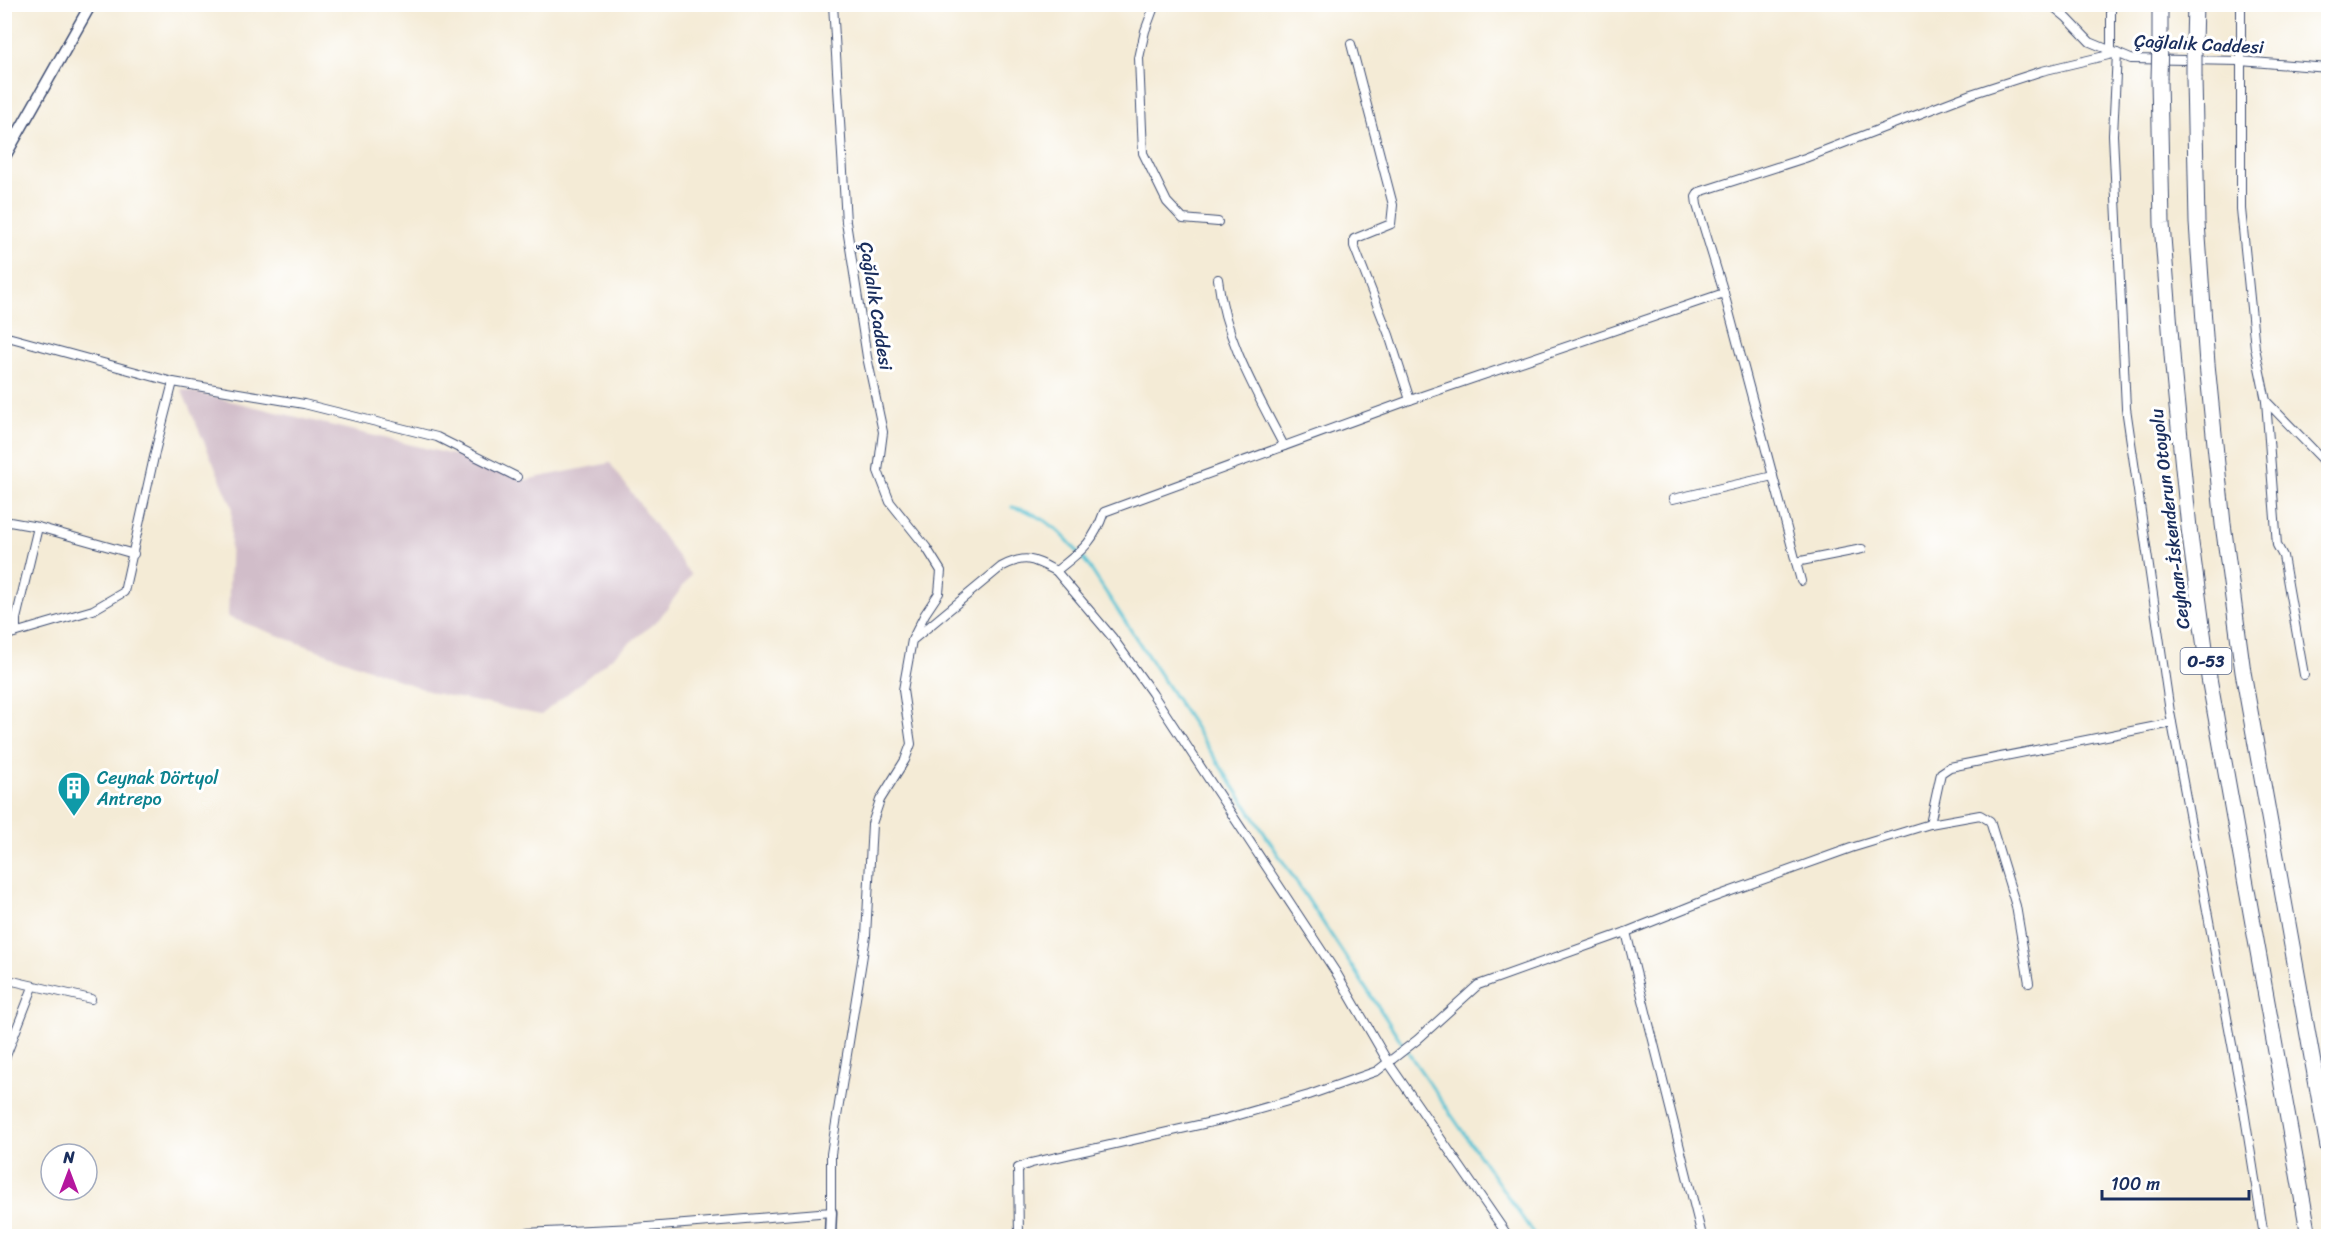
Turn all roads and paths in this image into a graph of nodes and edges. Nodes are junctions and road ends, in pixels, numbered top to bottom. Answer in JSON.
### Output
{"nodes":[{"id":1,"x":91,"y":4,"type":"edge"},
{"id":2,"x":833,"y":4,"type":"edge"},
{"id":3,"x":1155,"y":4,"type":"edge"},
{"id":4,"x":2050,"y":4,"type":"edge"},
{"id":5,"x":2111,"y":4,"type":"edge"},
{"id":6,"x":2160,"y":4,"type":"edge"},
{"id":7,"x":2195,"y":4,"type":"edge"},
{"id":8,"x":2241,"y":4,"type":"edge"},
{"id":9,"x":1351,"y":44,"type":"dead end"},
{"id":10,"x":2114,"y":52,"type":"junction"},
{"id":11,"x":2240,"y":61,"type":"junction"},
{"id":12,"x":2328,"y":68,"type":"edge"},
{"id":13,"x":4,"y":158,"type":"edge"},
{"id":14,"x":1218,"y":222,"type":"dead end"},
{"id":15,"x":1218,"y":279,"type":"dead end"},
{"id":16,"x":1724,"y":293,"type":"junction"},
{"id":17,"x":4,"y":336,"type":"edge"},
{"id":18,"x":173,"y":382,"type":"junction"},
{"id":19,"x":1410,"y":399,"type":"junction"},
{"id":20,"x":2266,"y":401,"type":"junction"},
{"id":21,"x":1284,"y":446,"type":"junction"},
{"id":22,"x":2328,"y":465,"type":"edge"},
{"id":23,"x":1773,"y":476,"type":"junction"},
{"id":24,"x":517,"y":477,"type":"dead end"},
{"id":25,"x":1673,"y":499,"type":"dead end"},
{"id":26,"x":4,"y":522,"type":"edge"},
{"id":27,"x":38,"y":527,"type":"junction"},
{"id":28,"x":1862,"y":549,"type":"dead end"},
{"id":29,"x":134,"y":554,"type":"junction"},
{"id":30,"x":1796,"y":562,"type":"junction"},
{"id":31,"x":1056,"y":571,"type":"junction"},
{"id":32,"x":1801,"y":581,"type":"dead end"},
{"id":33,"x":16,"y":632,"type":"junction"},
{"id":34,"x":4,"y":636,"type":"edge"},
{"id":35,"x":912,"y":640,"type":"junction"},
{"id":36,"x":2304,"y":675,"type":"dead end"},
{"id":37,"x":2172,"y":723,"type":"junction"},
{"id":38,"x":1930,"y":824,"type":"junction"},
{"id":39,"x":1626,"y":932,"type":"junction"},
{"id":40,"x":4,"y":979,"type":"edge"},
{"id":41,"x":2029,"y":983,"type":"dead end"},
{"id":42,"x":33,"y":987,"type":"junction"},
{"id":43,"x":91,"y":999,"type":"dead end"},
{"id":44,"x":1392,"y":1060,"type":"junction"},
{"id":45,"x":4,"y":1061,"type":"edge"},
{"id":46,"x":2328,"y":1147,"type":"edge"},
{"id":47,"x":831,"y":1212,"type":"junction"},
{"id":48,"x":635,"y":1232,"type":"edge"},
{"id":49,"x":454,"y":1236,"type":"edge"},
{"id":50,"x":830,"y":1236,"type":"edge"},
{"id":51,"x":1019,"y":1236,"type":"edge"},
{"id":52,"x":1508,"y":1236,"type":"edge"},
{"id":53,"x":1702,"y":1236,"type":"edge"},
{"id":54,"x":2264,"y":1236,"type":"edge"},
{"id":55,"x":2309,"y":1236,"type":"edge"}],
"edges":[{"from":1,"to":13,"type":"street"},
{"from":2,"to":35,"type":"street","name":"Çağlalık Caddesi"},
{"from":3,"to":14,"type":"street"},
{"from":4,"to":10,"type":"street","name":"Çağlalık Caddesi"},
{"from":5,"to":10,"type":"street"},
{"from":6,"to":55,"type":"highway","name":"Ceyhan-İskenderun Otoyolu","number":"O-53","bridge":true},
{"from":7,"to":46,"type":"highway","number":"O-53","bridge":true},
{"from":8,"to":11,"type":"street"},
{"from":9,"to":19,"type":"street"},
{"from":10,"to":11,"type":"street","name":"Çağlalık Caddesi"},
{"from":10,"to":16,"type":"street"},
{"from":10,"to":37,"type":"street"},
{"from":11,"to":12,"type":"street","name":"Çağlalık Caddesi"},
{"from":11,"to":20,"type":"street"},
{"from":15,"to":21,"type":"street"},
{"from":16,"to":19,"type":"street"},
{"from":16,"to":23,"type":"street"},
{"from":17,"to":18,"type":"street"},
{"from":18,"to":24,"type":"street"},
{"from":18,"to":29,"type":"street"},
{"from":19,"to":21,"type":"street"},
{"from":20,"to":22,"type":"street"},
{"from":20,"to":36,"type":"street"},
{"from":21,"to":31,"type":"street"},
{"from":23,"to":25,"type":"street"},
{"from":23,"to":30,"type":"street"},
{"from":26,"to":27,"type":"street"},
{"from":27,"to":29,"type":"street"},
{"from":27,"to":33,"type":"street"},
{"from":28,"to":30,"type":"street"},
{"from":29,"to":33,"type":"street"},
{"from":30,"to":32,"type":"street"},
{"from":31,"to":35,"type":"street"},
{"from":31,"to":44,"type":"street"},
{"from":33,"to":34,"type":"street"},
{"from":35,"to":47,"type":"street"},
{"from":37,"to":38,"type":"street"},
{"from":37,"to":54,"type":"street"},
{"from":38,"to":39,"type":"street"},
{"from":38,"to":41,"type":"street"},
{"from":39,"to":44,"type":"street"},
{"from":39,"to":53,"type":"street"},
{"from":40,"to":42,"type":"street"},
{"from":42,"to":43,"type":"street"},
{"from":42,"to":45,"type":"street"},
{"from":44,"to":51,"type":"street"},
{"from":44,"to":52,"type":"street"},
{"from":47,"to":48,"type":"street"},
{"from":47,"to":50,"type":"street"},
{"from":48,"to":49,"type":"street"}]}
